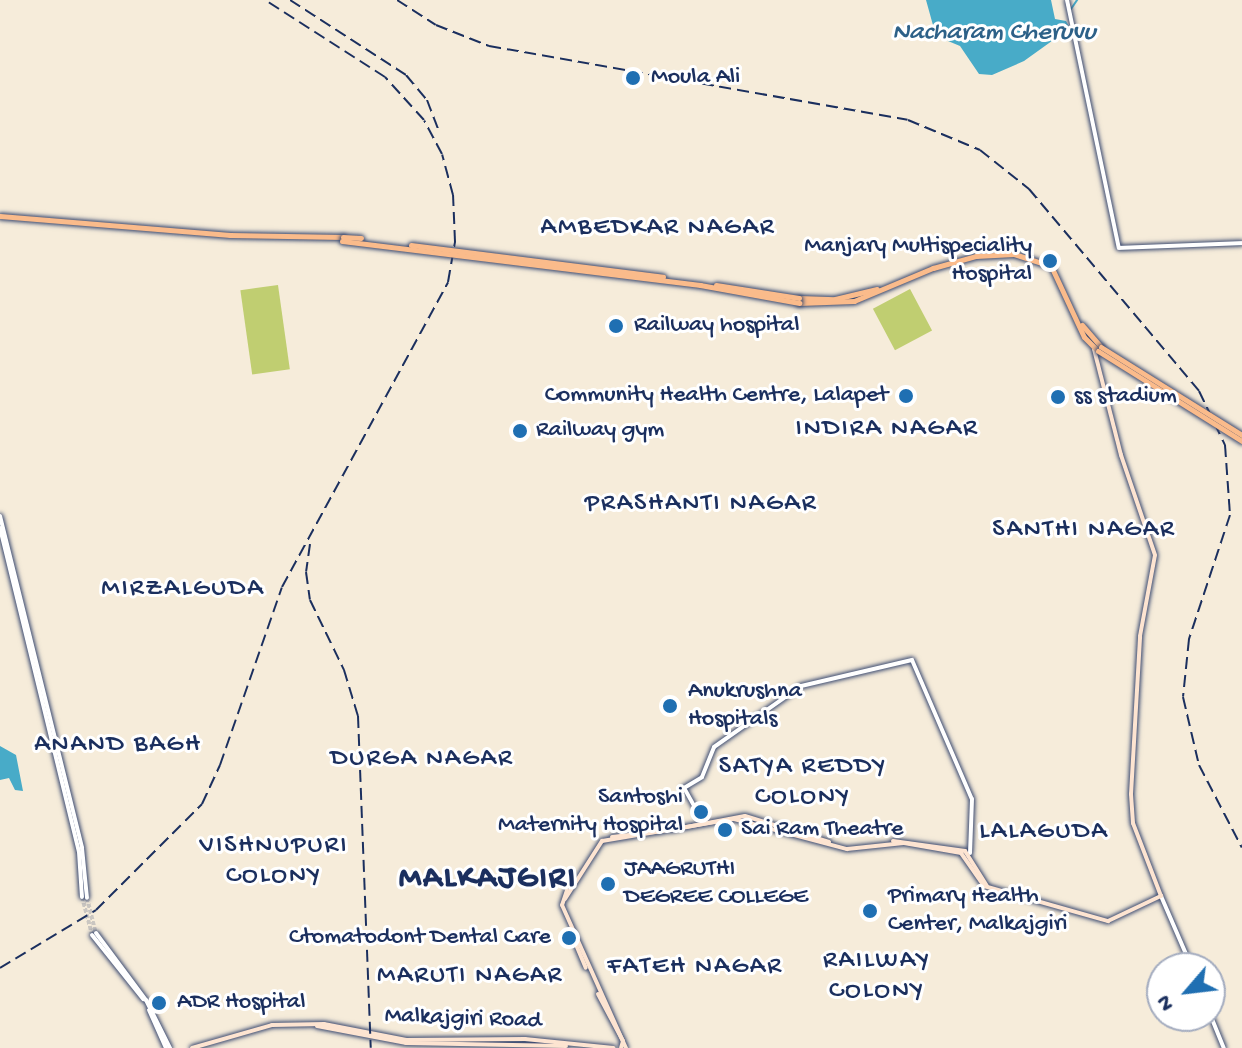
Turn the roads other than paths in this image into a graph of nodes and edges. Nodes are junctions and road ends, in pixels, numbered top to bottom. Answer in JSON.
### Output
{"nodes":[{"id":1,"x":1067,"y":0,"type":"edge"},
{"id":2,"x":0,"y":218,"type":"edge"},
{"id":3,"x":1242,"y":243,"type":"edge"},
{"id":4,"x":1097,"y":347,"type":"junction"},
{"id":5,"x":1242,"y":438,"type":"edge"},
{"id":6,"x":0,"y":516,"type":"edge"},
{"id":7,"x":0,"y":528,"type":"edge"},
{"id":8,"x":703,"y":822,"type":"junction"},
{"id":9,"x":970,"y":853,"type":"junction"},
{"id":10,"x":987,"y":888,"type":"junction"},
{"id":11,"x":1161,"y":896,"type":"junction"},
{"id":12,"x":565,"y":899,"type":"junction"},
{"id":13,"x":94,"y":934,"type":"tunnel mouth"},
{"id":14,"x":1185,"y":952,"type":"edge"},
{"id":15,"x":564,"y":1044,"type":"junction"},
{"id":16,"x":200,"y":1046,"type":"edge"},
{"id":17,"x":168,"y":1048,"type":"edge"},
{"id":18,"x":192,"y":1048,"type":"edge"},
{"id":19,"x":588,"y":1048,"type":"edge"},
{"id":20,"x":614,"y":1048,"type":"edge"},
{"id":21,"x":623,"y":1048,"type":"edge"}],
"edges":[{"from":1,"to":3,"type":"street"},
{"from":2,"to":4,"type":"main road","bridge":true},
{"from":4,"to":5,"type":"main road","bridge":true},
{"from":4,"to":11,"type":"main road"},
{"from":6,"to":7,"type":"street"},
{"from":8,"to":9,"type":"main road"},
{"from":8,"to":9,"type":"street"},
{"from":8,"to":12,"type":"main road"},
{"from":9,"to":10,"type":"main road"},
{"from":10,"to":11,"type":"main road"},
{"from":10,"to":12,"type":"main road"},
{"from":11,"to":14,"type":"street"},
{"from":12,"to":21,"type":"main road"},
{"from":13,"to":17,"type":"street"},
{"from":15,"to":16,"type":"main road","name":"Malkajgiri Road"},
{"from":15,"to":19,"type":"main road","name":"Malkajgiri Road"},
{"from":15,"to":20,"type":"main road","name":"Malkajgiri Road"},
{"from":16,"to":18,"type":"main road","name":"Malkajgiri Road"}]}
